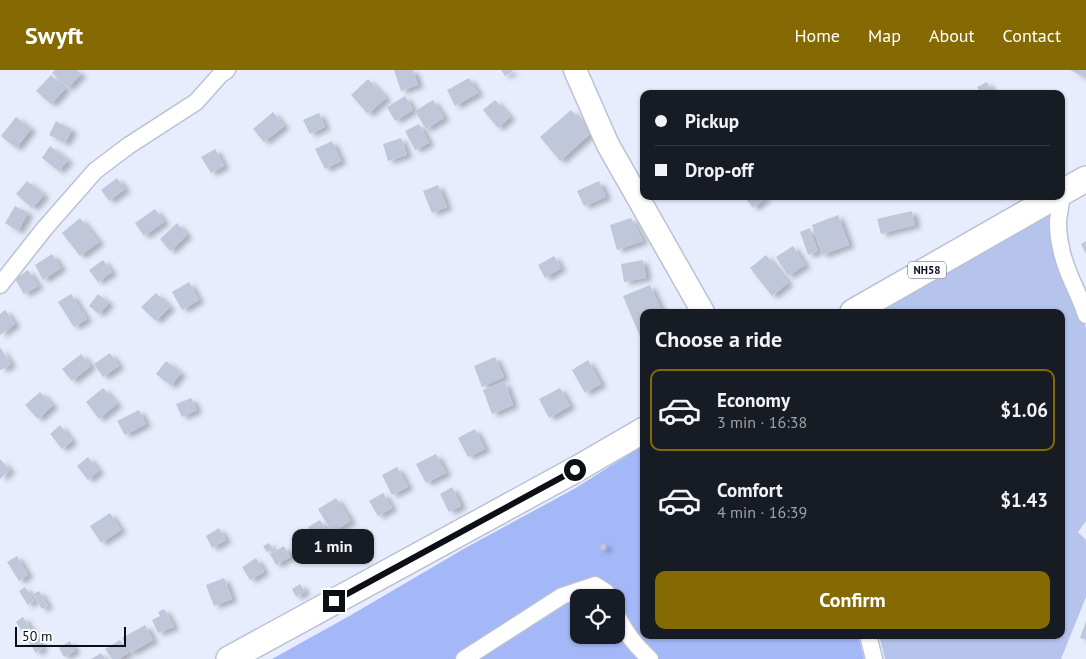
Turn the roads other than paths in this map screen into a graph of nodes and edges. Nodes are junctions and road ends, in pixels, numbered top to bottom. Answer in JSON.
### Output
{"nodes":[{"id":1,"x":226,"y":70,"type":"edge"},
{"id":2,"x":575,"y":70,"type":"edge"},
{"id":3,"x":1086,"y":179,"type":"edge"},
{"id":4,"x":1065,"y":191,"type":"edge"},
{"id":5,"x":1062,"y":200,"type":"edge"},
{"id":6,"x":1046,"y":202,"type":"edge"},
{"id":7,"x":0,"y":285,"type":"edge"},
{"id":8,"x":701,"y":309,"type":"edge"},
{"id":9,"x":859,"y":309,"type":"edge"},
{"id":10,"x":1086,"y":315,"type":"edge"},
{"id":11,"x":640,"y":432,"type":"edge"},
{"id":12,"x":583,"y":589,"type":"edge"},
{"id":13,"x":601,"y":589,"type":"edge"},
{"id":14,"x":570,"y":593,"type":"edge"},
{"id":15,"x":625,"y":631,"type":"edge"},
{"id":16,"x":869,"y":639,"type":"edge"},
{"id":17,"x":229,"y":659,"type":"edge"},
{"id":18,"x":464,"y":659,"type":"edge"},
{"id":19,"x":650,"y":659,"type":"edge"},
{"id":20,"x":874,"y":659,"type":"edge"}],
"edges":[{"from":1,"to":7,"type":"street"},
{"from":2,"to":8,"type":"street"},
{"from":3,"to":4,"type":"main road"},
{"from":5,"to":10,"type":"street"},
{"from":6,"to":9,"type":"main road","number":"NH58"},
{"from":11,"to":17,"type":"main road"},
{"from":12,"to":13,"type":"street"},
{"from":14,"to":18,"type":"street"},
{"from":15,"to":19,"type":"street"},
{"from":16,"to":20,"type":"street"}]}
